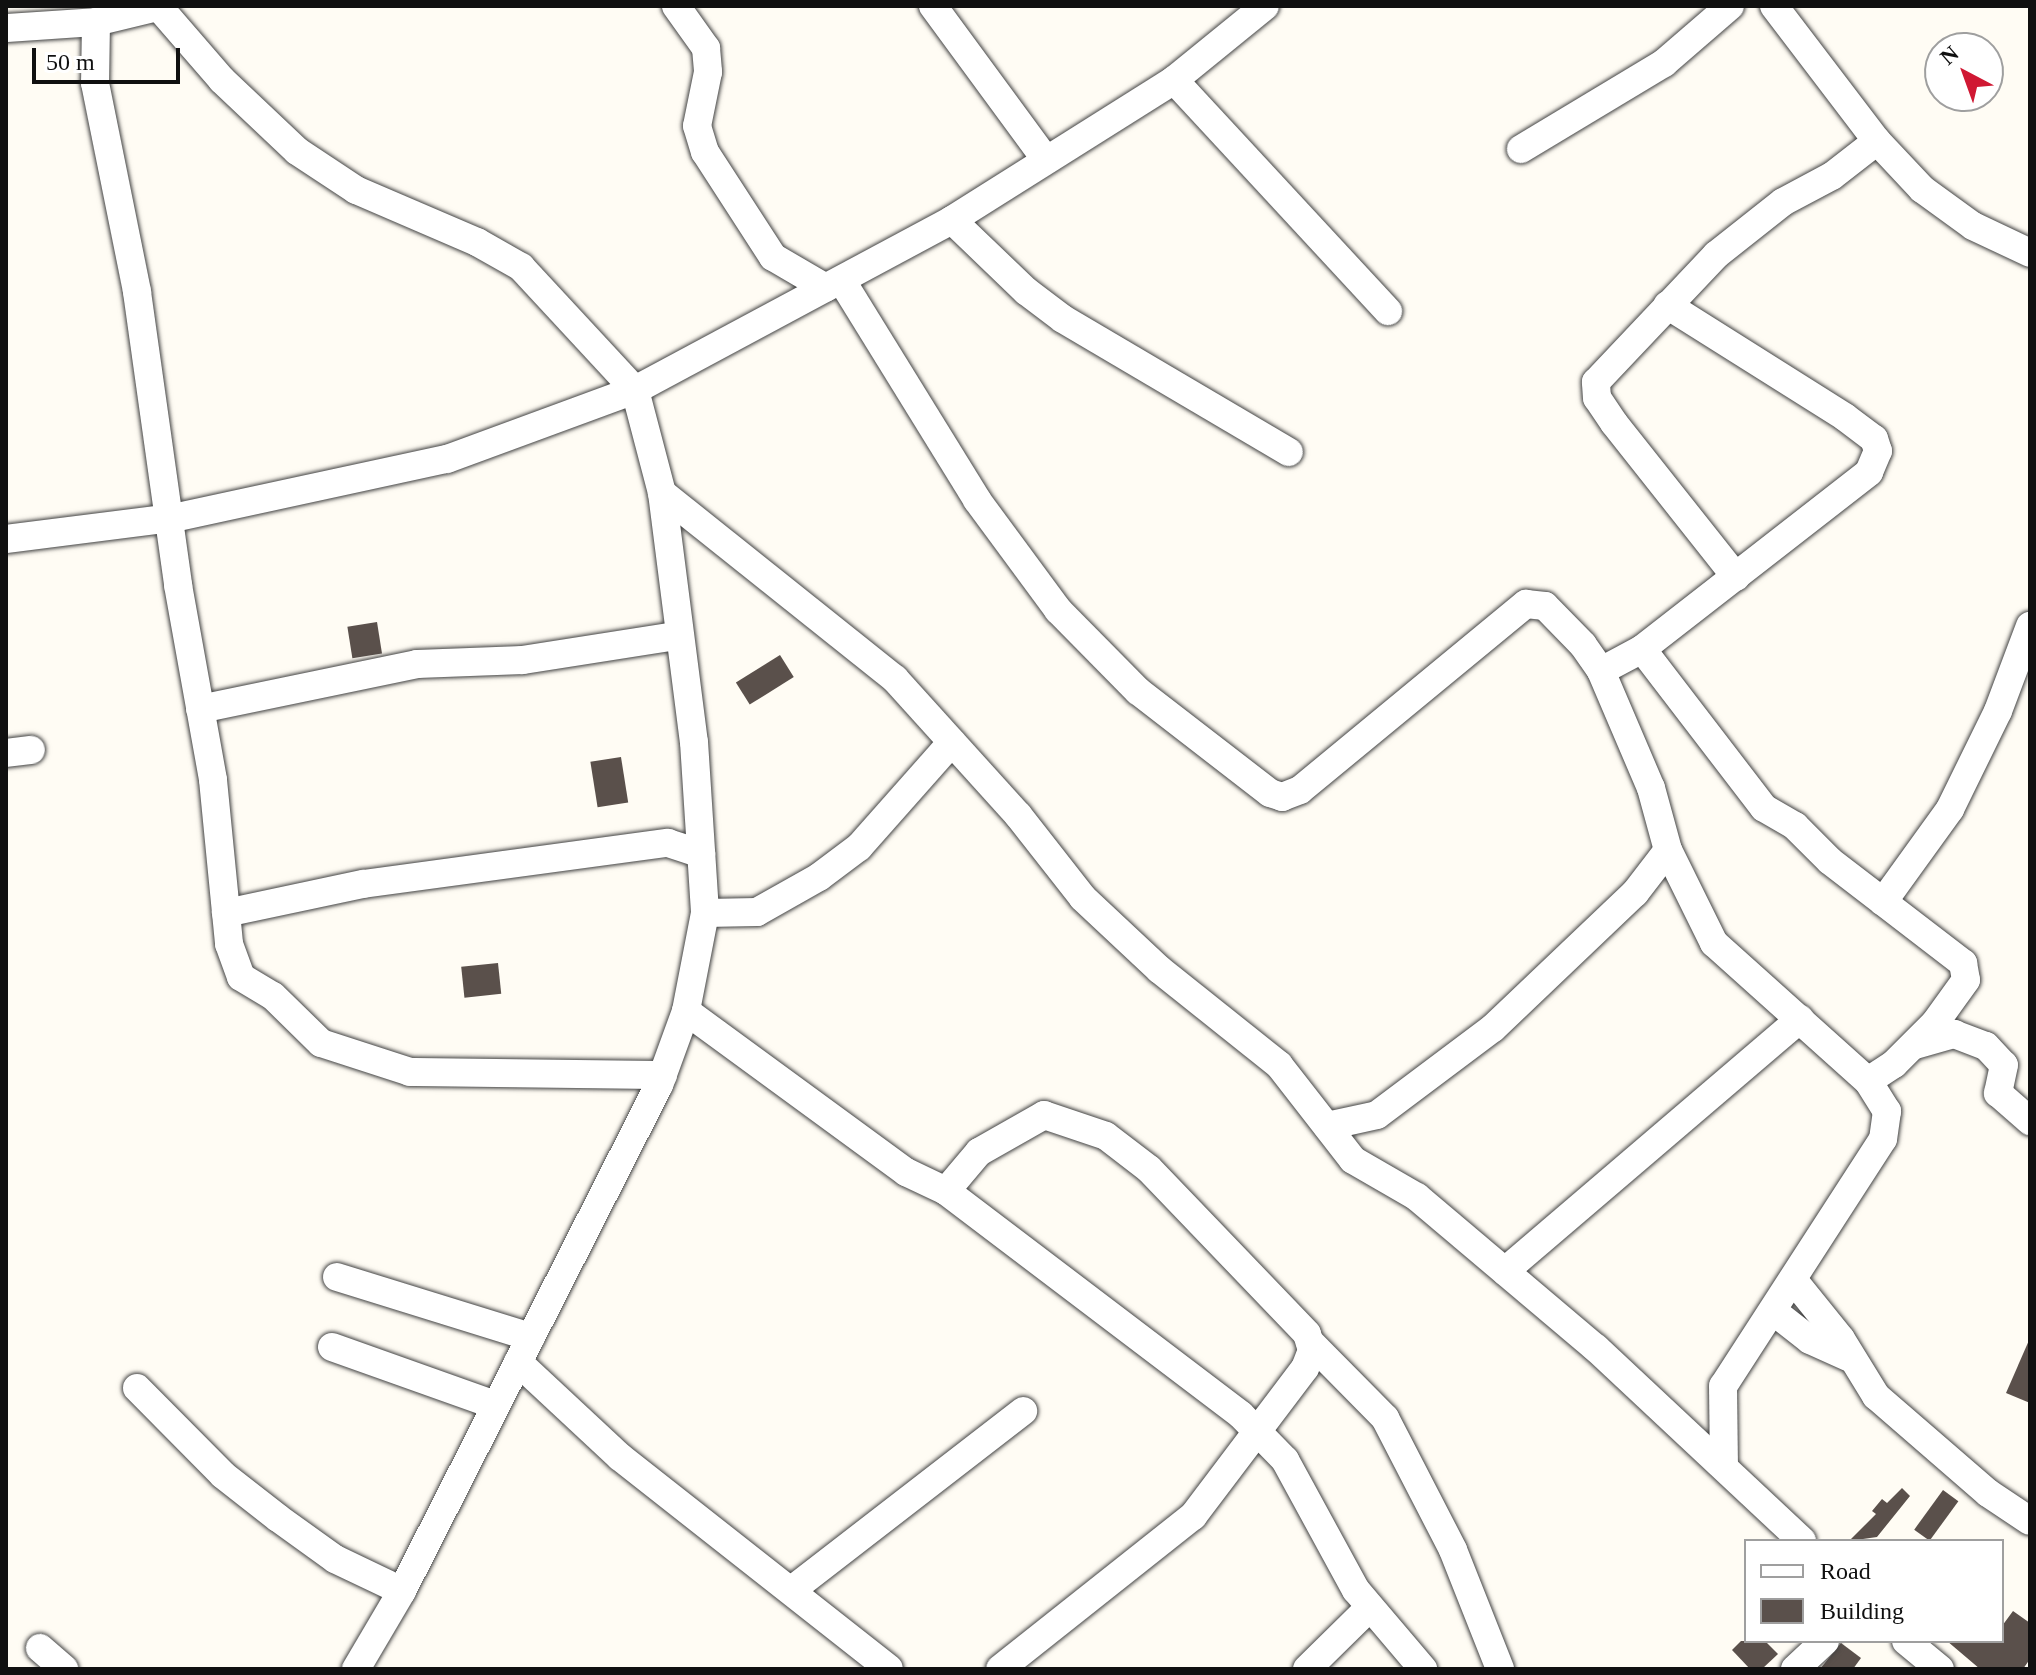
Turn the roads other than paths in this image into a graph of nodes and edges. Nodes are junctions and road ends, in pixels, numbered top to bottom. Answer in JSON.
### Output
{"nodes":[{"id":1,"x":676,"y":6,"type":"edge"},
{"id":2,"x":933,"y":6,"type":"edge"},
{"id":3,"x":1265,"y":6,"type":"edge"},
{"id":4,"x":1730,"y":6,"type":"edge"},
{"id":5,"x":1774,"y":6,"type":"edge"},
{"id":6,"x":160,"y":7,"type":"edge"},
{"id":7,"x":96,"y":22,"type":"junction"},
{"id":8,"x":6,"y":28,"type":"edge"},
{"id":9,"x":1174,"y":80,"type":"junction"},
{"id":10,"x":1877,"y":141,"type":"junction"},
{"id":11,"x":1521,"y":149,"type":"dead end"},
{"id":12,"x":1046,"y":160,"type":"junction"},
{"id":13,"x":952,"y":220,"type":"junction"},
{"id":14,"x":2030,"y":253,"type":"edge"},
{"id":15,"x":834,"y":285,"type":"junction"},
{"id":16,"x":1667,"y":305,"type":"junction"},
{"id":17,"x":1388,"y":311,"type":"dead end"},
{"id":18,"x":635,"y":390,"type":"junction"},
{"id":19,"x":1289,"y":452,"type":"dead end"},
{"id":20,"x":662,"y":493,"type":"junction"},
{"id":21,"x":173,"y":518,"type":"junction"},
{"id":22,"x":6,"y":539,"type":"edge"},
{"id":23,"x":1736,"y":577,"type":"junction"},
{"id":24,"x":2030,"y":626,"type":"edge"},
{"id":25,"x":677,"y":636,"type":"junction"},
{"id":26,"x":1642,"y":649,"type":"junction"},
{"id":27,"x":1601,"y":671,"type":"junction"},
{"id":28,"x":200,"y":709,"type":"junction"},
{"id":29,"x":952,"y":742,"type":"junction"},
{"id":30,"x":699,"y":818,"type":"junction"},
{"id":31,"x":668,"y":843,"type":"junction"},
{"id":32,"x":1668,"y":850,"type":"junction"},
{"id":33,"x":701,"y":854,"type":"junction"},
{"id":34,"x":1883,"y":902,"type":"junction"},
{"id":35,"x":226,"y":913,"type":"junction"},
{"id":36,"x":705,"y":913,"type":"junction"},
{"id":37,"x":686,"y":1011,"type":"junction"},
{"id":38,"x":1800,"y":1019,"type":"junction"},
{"id":39,"x":1914,"y":1044,"type":"junction"},
{"id":40,"x":663,"y":1075,"type":"junction"},
{"id":41,"x":1868,"y":1081,"type":"junction"},
{"id":42,"x":2030,"y":1121,"type":"edge"},
{"id":43,"x":1327,"y":1126,"type":"junction"},
{"id":44,"x":946,"y":1191,"type":"junction"},
{"id":45,"x":1505,"y":1271,"type":"junction"},
{"id":46,"x":337,"y":1277,"type":"dead end"},
{"id":47,"x":1795,"y":1282,"type":"junction"},
{"id":48,"x":1773,"y":1311,"type":"junction"},
{"id":49,"x":531,"y":1337,"type":"junction"},
{"id":50,"x":1310,"y":1342,"type":"junction"},
{"id":51,"x":332,"y":1347,"type":"dead end"},
{"id":52,"x":1848,"y":1357,"type":"junction"},
{"id":53,"x":518,"y":1362,"type":"junction"},
{"id":54,"x":137,"y":1388,"type":"dead end"},
{"id":55,"x":495,"y":1405,"type":"junction"},
{"id":56,"x":1023,"y":1411,"type":"dead end"},
{"id":57,"x":1257,"y":1431,"type":"junction"},
{"id":58,"x":1724,"y":1466,"type":"junction"},
{"id":59,"x":2030,"y":1521,"type":"edge"},
{"id":60,"x":1800,"y":1539,"type":"edge"},
{"id":61,"x":793,"y":1589,"type":"junction"},
{"id":62,"x":402,"y":1591,"type":"junction"},
{"id":63,"x":1370,"y":1607,"type":"junction"},
{"id":64,"x":1823,"y":1643,"type":"edge"},
{"id":65,"x":1908,"y":1643,"type":"edge"},
{"id":66,"x":40,"y":1648,"type":"dead end"},
{"id":67,"x":64,"y":1669,"type":"edge"},
{"id":68,"x":356,"y":1669,"type":"edge"},
{"id":69,"x":889,"y":1669,"type":"edge"},
{"id":70,"x":1000,"y":1669,"type":"edge"},
{"id":71,"x":1307,"y":1669,"type":"edge"},
{"id":72,"x":1423,"y":1669,"type":"edge"},
{"id":73,"x":1500,"y":1669,"type":"edge"},
{"id":74,"x":1795,"y":1669,"type":"edge"},
{"id":75,"x":1940,"y":1669,"type":"edge"}],
"edges":[{"from":1,"to":15,"type":"street"},
{"from":2,"to":12,"type":"street"},
{"from":3,"to":9,"type":"street"},
{"from":4,"to":11,"type":"street"},
{"from":5,"to":10,"type":"street"},
{"from":6,"to":7,"type":"street"},
{"from":6,"to":18,"type":"street"},
{"from":7,"to":8,"type":"street"},
{"from":7,"to":21,"type":"street"},
{"from":9,"to":12,"type":"street"},
{"from":9,"to":17,"type":"street"},
{"from":10,"to":14,"type":"street"},
{"from":10,"to":16,"type":"street"},
{"from":12,"to":13,"type":"street"},
{"from":13,"to":15,"type":"street"},
{"from":13,"to":19,"type":"street"},
{"from":15,"to":18,"type":"street"},
{"from":15,"to":27,"type":"street"},
{"from":16,"to":23,"type":"street"},
{"from":16,"to":23,"type":"street"},
{"from":18,"to":20,"type":"street"},
{"from":18,"to":21,"type":"street"},
{"from":20,"to":25,"type":"street"},
{"from":20,"to":29,"type":"street"},
{"from":21,"to":22,"type":"street"},
{"from":21,"to":28,"type":"street"},
{"from":23,"to":26,"type":"street"},
{"from":24,"to":34,"type":"street"},
{"from":25,"to":28,"type":"street"},
{"from":25,"to":30,"type":"street"},
{"from":26,"to":27,"type":"street"},
{"from":26,"to":34,"type":"street"},
{"from":27,"to":32,"type":"street"},
{"from":28,"to":35,"type":"street"},
{"from":29,"to":36,"type":"street"},
{"from":29,"to":43,"type":"street"},
{"from":30,"to":31,"type":"street"},
{"from":30,"to":33,"type":"street"},
{"from":31,"to":33,"type":"street"},
{"from":31,"to":35,"type":"street"},
{"from":32,"to":38,"type":"street"},
{"from":32,"to":43,"type":"street"},
{"from":33,"to":36,"type":"street"},
{"from":34,"to":39,"type":"street"},
{"from":35,"to":40,"type":"street"},
{"from":36,"to":37,"type":"street"},
{"from":37,"to":40,"type":"street"},
{"from":37,"to":44,"type":"street"},
{"from":38,"to":41,"type":"street"},
{"from":38,"to":45,"type":"street"},
{"from":39,"to":41,"type":"street"},
{"from":39,"to":42,"type":"street"},
{"from":40,"to":49,"type":"street"},
{"from":41,"to":47,"type":"street"},
{"from":43,"to":45,"type":"street"},
{"from":44,"to":50,"type":"street"},
{"from":44,"to":57,"type":"street"},
{"from":45,"to":58,"type":"street"},
{"from":46,"to":49,"type":"street"},
{"from":47,"to":48,"type":"street"},
{"from":47,"to":52,"type":"street"},
{"from":48,"to":52,"type":"street"},
{"from":48,"to":58,"type":"street"},
{"from":49,"to":53,"type":"street"},
{"from":50,"to":57,"type":"street"},
{"from":50,"to":73,"type":"street"},
{"from":51,"to":55,"type":"street"},
{"from":52,"to":59,"type":"street"},
{"from":53,"to":55,"type":"street"},
{"from":53,"to":61,"type":"street"},
{"from":54,"to":62,"type":"street"},
{"from":55,"to":62,"type":"street"},
{"from":56,"to":61,"type":"street"},
{"from":57,"to":63,"type":"street"},
{"from":57,"to":70,"type":"street"},
{"from":58,"to":60,"type":"street"},
{"from":61,"to":69,"type":"street"},
{"from":62,"to":68,"type":"street"},
{"from":63,"to":71,"type":"street"},
{"from":63,"to":72,"type":"street"},
{"from":64,"to":74,"type":"street"},
{"from":65,"to":75,"type":"street"},
{"from":66,"to":67,"type":"street"}]}
